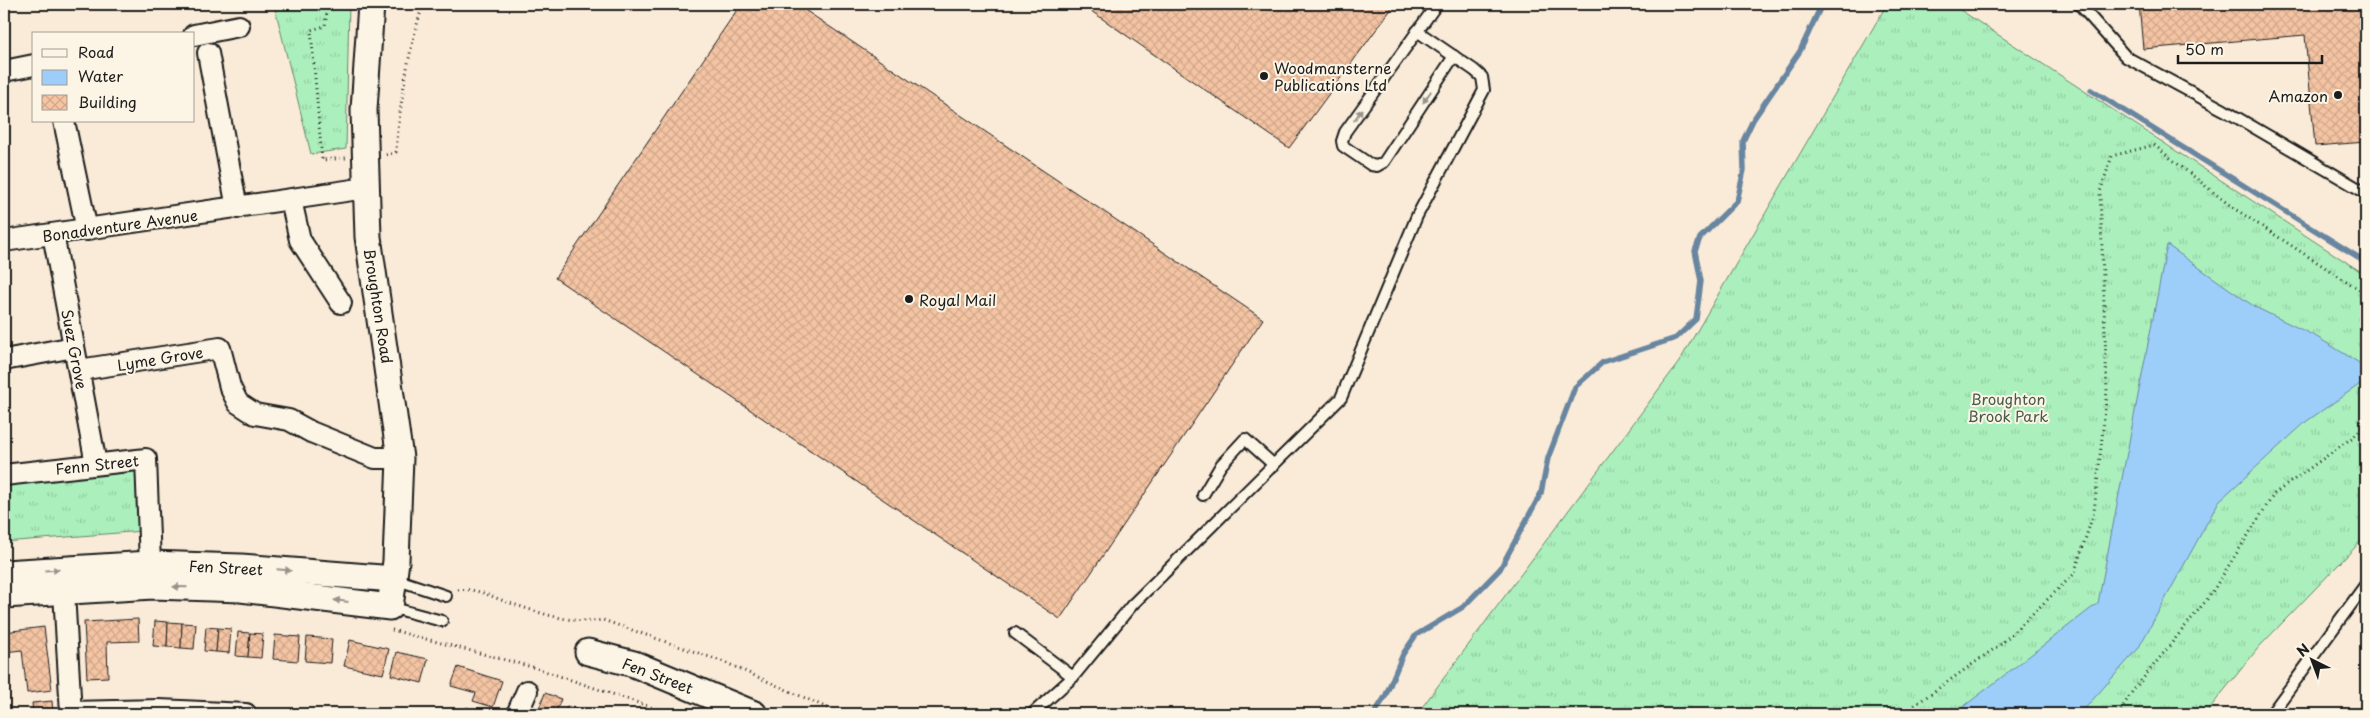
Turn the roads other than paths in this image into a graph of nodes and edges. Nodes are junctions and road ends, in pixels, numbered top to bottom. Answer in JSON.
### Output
{"nodes":[{"id":1,"x":371,"y":4,"type":"edge"},
{"id":2,"x":1437,"y":4,"type":"edge"},
{"id":3,"x":2079,"y":4,"type":"edge"},
{"id":4,"x":239,"y":26,"type":"dead end"},
{"id":5,"x":1417,"y":31,"type":"junction"},
{"id":6,"x":195,"y":35,"type":"edge"},
{"id":7,"x":208,"y":52,"type":"dead end"},
{"id":8,"x":1454,"y":56,"type":"junction"},
{"id":9,"x":32,"y":65,"type":"edge"},
{"id":10,"x":4,"y":71,"type":"edge"},
{"id":11,"x":64,"y":122,"type":"edge"},
{"id":12,"x":366,"y":188,"type":"junction"},
{"id":13,"x":2366,"y":193,"type":"edge"},
{"id":14,"x":291,"y":200,"type":"junction"},
{"id":15,"x":237,"y":208,"type":"junction"},
{"id":16,"x":88,"y":230,"type":"junction"},
{"id":17,"x":53,"y":234,"type":"junction"},
{"id":18,"x":4,"y":241,"type":"edge"},
{"id":19,"x":341,"y":302,"type":"dead end"},
{"id":20,"x":74,"y":347,"type":"junction"},
{"id":21,"x":4,"y":360,"type":"edge"},
{"id":22,"x":79,"y":370,"type":"junction"},
{"id":23,"x":400,"y":458,"type":"junction"},
{"id":24,"x":96,"y":464,"type":"junction"},
{"id":25,"x":1274,"y":465,"type":"junction"},
{"id":26,"x":4,"y":475,"type":"edge"},
{"id":27,"x":1203,"y":495,"type":"dead end"},
{"id":28,"x":150,"y":564,"type":"junction"},
{"id":29,"x":4,"y":573,"type":"edge"},
{"id":30,"x":394,"y":579,"type":"junction"},
{"id":31,"x":2366,"y":584,"type":"edge"},
{"id":32,"x":64,"y":592,"type":"junction"},
{"id":33,"x":444,"y":595,"type":"road end"},
{"id":34,"x":4,"y":596,"type":"edge"},
{"id":35,"x":388,"y":618,"type":"junction"},
{"id":36,"x":442,"y":622,"type":"dead end"},
{"id":37,"x":1015,"y":633,"type":"dead end"},
{"id":38,"x":588,"y":652,"type":"dead end"},
{"id":39,"x":1073,"y":677,"type":"junction"},
{"id":40,"x":527,"y":692,"type":"dead end"},
{"id":41,"x":71,"y":713,"type":"edge"},
{"id":42,"x":246,"y":714,"type":"edge"},
{"id":43,"x":518,"y":714,"type":"edge"},
{"id":44,"x":754,"y":714,"type":"edge"},
{"id":45,"x":1032,"y":714,"type":"edge"},
{"id":46,"x":2271,"y":714,"type":"edge"}],
"edges":[{"from":1,"to":12,"type":"street","name":"Broughton Road"},
{"from":2,"to":5,"type":"lane"},
{"from":3,"to":13,"type":"lane"},
{"from":4,"to":6,"type":"street"},
{"from":5,"to":8,"type":"lane"},
{"from":8,"to":5,"type":"lane","one_way":true},
{"from":7,"to":15,"type":"street"},
{"from":8,"to":25,"type":"lane"},
{"from":9,"to":10,"type":"street"},
{"from":11,"to":16,"type":"street"},
{"from":12,"to":14,"type":"street","name":"Bonadventure Avenue"},
{"from":12,"to":23,"type":"street","name":"Broughton Road"},
{"from":14,"to":15,"type":"street","name":"Bonadventure Avenue"},
{"from":14,"to":19,"type":"street"},
{"from":15,"to":16,"type":"street","name":"Bonadventure Avenue"},
{"from":16,"to":17,"type":"street","name":"Bonadventure Avenue"},
{"from":17,"to":18,"type":"street","name":"Bonadventure Avenue"},
{"from":17,"to":20,"type":"street","name":"Suez Grove"},
{"from":20,"to":21,"type":"street"},
{"from":20,"to":22,"type":"street","name":"Suez Grove"},
{"from":22,"to":23,"type":"street","name":"Lyme Grove"},
{"from":22,"to":24,"type":"street","name":"Suez Grove"},
{"from":23,"to":30,"type":"street","name":"Broughton Road"},
{"from":24,"to":26,"type":"street","name":"Fenn Street"},
{"from":24,"to":28,"type":"street","name":"Fenn Street"},
{"from":25,"to":27,"type":"lane"},
{"from":25,"to":39,"type":"lane"},
{"from":29,"to":28,"type":"street","name":"Fen Street","one_way":true},
{"from":28,"to":30,"type":"street","name":"Fen Street","one_way":true},
{"from":30,"to":33,"type":"lane","name":"Fen Street"},
{"from":30,"to":35,"type":"street","name":"Broughton Road"},
{"from":31,"to":46,"type":"lane"},
{"from":32,"to":34,"type":"street","name":"Fen Street"},
{"from":35,"to":32,"type":"street","name":"Fen Street","one_way":true},
{"from":32,"to":41,"type":"street"},
{"from":35,"to":36,"type":"lane","name":"Fen Street"},
{"from":37,"to":39,"type":"lane"},
{"from":38,"to":44,"type":"street","name":"Fen Street"},
{"from":39,"to":45,"type":"lane"},
{"from":40,"to":43,"type":"street"},
{"from":41,"to":42,"type":"street"}]}
